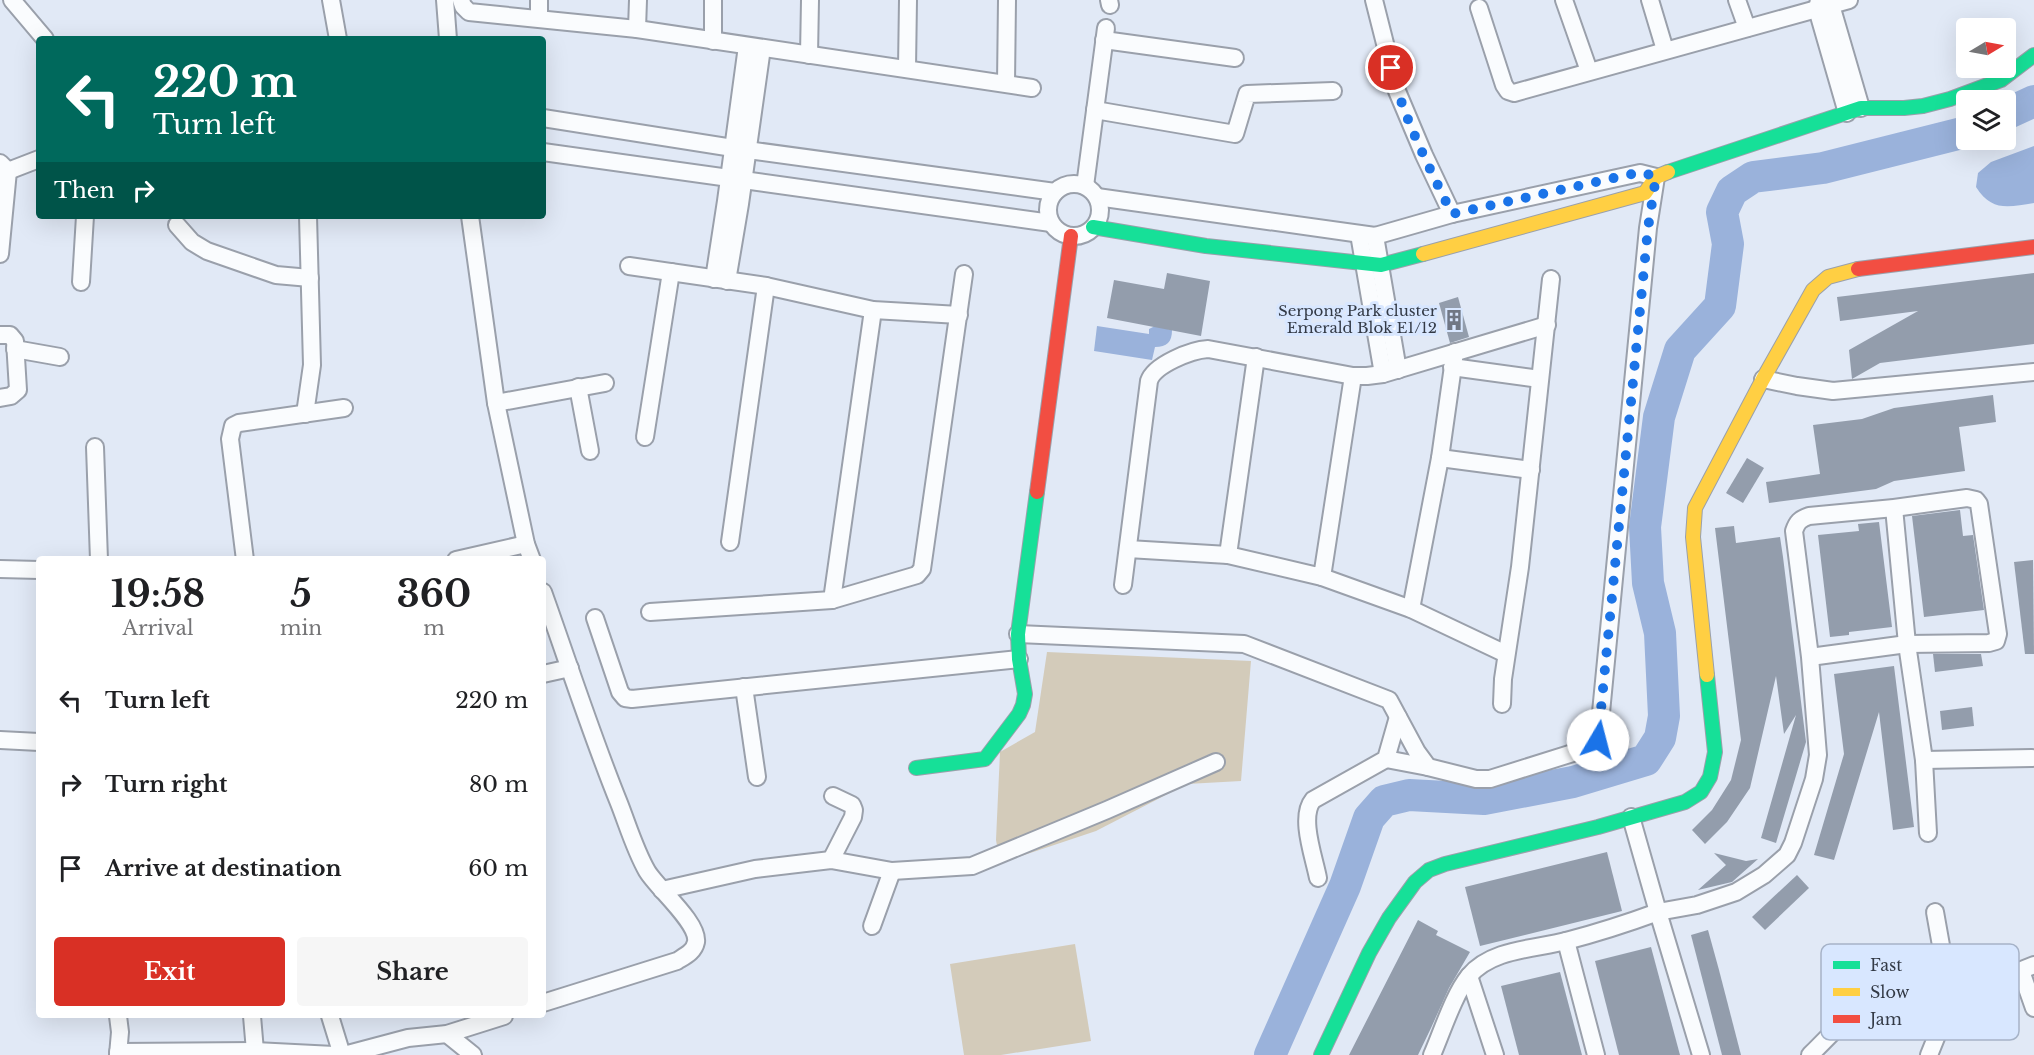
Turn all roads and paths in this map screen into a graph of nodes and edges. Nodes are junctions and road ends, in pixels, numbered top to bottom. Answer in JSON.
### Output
{"nodes":[{"id":1,"x":12,"y":0,"type":"edge"},
{"id":2,"x":331,"y":0,"type":"edge"},
{"id":3,"x":445,"y":0,"type":"edge"},
{"id":4,"x":461,"y":0,"type":"edge"},
{"id":5,"x":539,"y":0,"type":"edge"},
{"id":6,"x":638,"y":0,"type":"edge"},
{"id":7,"x":713,"y":0,"type":"edge"},
{"id":8,"x":810,"y":0,"type":"edge"},
{"id":9,"x":908,"y":0,"type":"edge"},
{"id":10,"x":1007,"y":0,"type":"edge"},
{"id":11,"x":1374,"y":0,"type":"edge"},
{"id":12,"x":1564,"y":0,"type":"edge"},
{"id":13,"x":1650,"y":0,"type":"edge"},
{"id":14,"x":1737,"y":0,"type":"edge"},
{"id":15,"x":1849,"y":0,"type":"edge"},
{"id":16,"x":1824,"y":4,"type":"edge"},
{"id":17,"x":1479,"y":8,"type":"dead end"},
{"id":18,"x":539,"y":18,"type":"junction"},
{"id":19,"x":1747,"y":28,"type":"junction"},
{"id":20,"x":637,"y":29,"type":"junction"},
{"id":21,"x":42,"y":36,"type":"edge"},
{"id":22,"x":337,"y":36,"type":"edge"},
{"id":23,"x":448,"y":36,"type":"edge"},
{"id":24,"x":713,"y":41,"type":"junction"},
{"id":25,"x":754,"y":47,"type":"junction"},
{"id":26,"x":1665,"y":50,"type":"junction"},
{"id":27,"x":809,"y":55,"type":"junction"},
{"id":28,"x":2034,"y":55,"type":"edge"},
{"id":29,"x":1236,"y":58,"type":"dead end"},
{"id":30,"x":907,"y":69,"type":"junction"},
{"id":31,"x":1589,"y":72,"type":"junction"},
{"id":32,"x":1006,"y":82,"type":"junction"},
{"id":33,"x":1032,"y":88,"type":"dead end"},
{"id":34,"x":1333,"y":91,"type":"dead end"},
{"id":35,"x":1095,"y":110,"type":"junction"},
{"id":36,"x":1854,"y":110,"type":"junction"},
{"id":37,"x":546,"y":118,"type":"edge"},
{"id":38,"x":740,"y":149,"type":"junction"},
{"id":39,"x":546,"y":152,"type":"edge"},
{"id":40,"x":36,"y":160,"type":"edge"},
{"id":41,"x":4,"y":167,"type":"edge"},
{"id":42,"x":1656,"y":177,"type":"junction"},
{"id":43,"x":736,"y":178,"type":"junction"},
{"id":44,"x":1091,"y":191,"type":"junction"},
{"id":45,"x":1055,"y":192,"type":"junction"},
{"id":46,"x":1452,"y":214,"type":"junction"},
{"id":47,"x":85,"y":219,"type":"edge"},
{"id":48,"x":308,"y":219,"type":"edge"},
{"id":49,"x":470,"y":219,"type":"edge"},
{"id":50,"x":1051,"y":223,"type":"junction"},
{"id":51,"x":177,"y":225,"type":"dead end"},
{"id":52,"x":1093,"y":227,"type":"junction"},
{"id":53,"x":1367,"y":235,"type":"junction"},
{"id":54,"x":1071,"y":236,"type":"junction"},
{"id":55,"x":2034,"y":247,"type":"edge"},
{"id":56,"x":0,"y":254,"type":"edge"},
{"id":57,"x":1364,"y":263,"type":"junction"},
{"id":58,"x":1381,"y":265,"type":"junction"},
{"id":59,"x":629,"y":266,"type":"dead end"},
{"id":60,"x":671,"y":272,"type":"junction"},
{"id":61,"x":964,"y":274,"type":"dead end"},
{"id":62,"x":310,"y":278,"type":"junction"},
{"id":63,"x":1551,"y":279,"type":"dead end"},
{"id":64,"x":720,"y":280,"type":"junction"},
{"id":65,"x":81,"y":282,"type":"dead end"},
{"id":66,"x":766,"y":286,"type":"junction"},
{"id":67,"x":873,"y":310,"type":"junction"},
{"id":68,"x":959,"y":315,"type":"junction"},
{"id":69,"x":1546,"y":325,"type":"junction"},
{"id":70,"x":0,"y":335,"type":"edge"},
{"id":71,"x":15,"y":349,"type":"junction"},
{"id":72,"x":60,"y":357,"type":"dead end"},
{"id":73,"x":1256,"y":357,"type":"junction"},
{"id":74,"x":1453,"y":360,"type":"junction"},
{"id":75,"x":1391,"y":372,"type":"junction"},
{"id":76,"x":2032,"y":373,"type":"edge"},
{"id":77,"x":1353,"y":376,"type":"junction"},
{"id":78,"x":1540,"y":379,"type":"junction"},
{"id":79,"x":1763,"y":379,"type":"junction"},
{"id":80,"x":605,"y":383,"type":"dead end"},
{"id":81,"x":578,"y":387,"type":"junction"},
{"id":82,"x":0,"y":398,"type":"edge"},
{"id":83,"x":496,"y":403,"type":"junction"},
{"id":84,"x":344,"y":408,"type":"dead end"},
{"id":85,"x":305,"y":414,"type":"junction"},
{"id":86,"x":645,"y":436,"type":"dead end"},
{"id":87,"x":95,"y":447,"type":"dead end"},
{"id":88,"x":591,"y":451,"type":"dead end"},
{"id":89,"x":1440,"y":458,"type":"junction"},
{"id":90,"x":1530,"y":470,"type":"junction"},
{"id":91,"x":1893,"y":508,"type":"junction"},
{"id":92,"x":730,"y":542,"type":"dead end"},
{"id":93,"x":1128,"y":549,"type":"junction"},
{"id":94,"x":529,"y":552,"type":"edge"},
{"id":95,"x":1228,"y":555,"type":"junction"},
{"id":96,"x":99,"y":556,"type":"edge"},
{"id":97,"x":245,"y":556,"type":"edge"},
{"id":98,"x":492,"y":556,"type":"edge"},
{"id":99,"x":0,"y":569,"type":"edge"},
{"id":100,"x":36,"y":570,"type":"edge"},
{"id":101,"x":1322,"y":577,"type":"junction"},
{"id":102,"x":1124,"y":585,"type":"dead end"},
{"id":103,"x":546,"y":600,"type":"edge"},
{"id":104,"x":832,"y":600,"type":"junction"},
{"id":105,"x":1411,"y":609,"type":"junction"},
{"id":106,"x":650,"y":612,"type":"dead end"},
{"id":107,"x":595,"y":618,"type":"dead end"},
{"id":108,"x":1018,"y":633,"type":"junction"},
{"id":109,"x":1907,"y":644,"type":"junction"},
{"id":110,"x":1506,"y":654,"type":"junction"},
{"id":111,"x":1810,"y":657,"type":"junction"},
{"id":112,"x":1019,"y":659,"type":"junction"},
{"id":113,"x":570,"y":668,"type":"junction"},
{"id":114,"x":546,"y":673,"type":"edge"},
{"id":115,"x":744,"y":687,"type":"junction"},
{"id":116,"x":1502,"y":704,"type":"dead end"},
{"id":117,"x":1398,"y":717,"type":"junction"},
{"id":118,"x":0,"y":740,"type":"edge"},
{"id":119,"x":36,"y":742,"type":"edge"},
{"id":120,"x":2031,"y":758,"type":"dead end"},
{"id":121,"x":1386,"y":759,"type":"junction"},
{"id":122,"x":1924,"y":760,"type":"junction"},
{"id":123,"x":1216,"y":762,"type":"dead end"},
{"id":124,"x":1428,"y":767,"type":"junction"},
{"id":125,"x":916,"y":768,"type":"dead end"},
{"id":126,"x":756,"y":777,"type":"dead end"},
{"id":127,"x":833,"y":796,"type":"dead end"},
{"id":128,"x":1631,"y":817,"type":"junction"},
{"id":129,"x":1928,"y":833,"type":"dead end"},
{"id":130,"x":831,"y":860,"type":"junction"},
{"id":131,"x":892,"y":871,"type":"junction"},
{"id":132,"x":1318,"y":878,"type":"dead end"},
{"id":133,"x":662,"y":890,"type":"junction"},
{"id":134,"x":1659,"y":912,"type":"junction"},
{"id":135,"x":1935,"y":912,"type":"dead end"},
{"id":136,"x":872,"y":926,"type":"dead end"},
{"id":137,"x":1566,"y":941,"type":"junction"},
{"id":138,"x":1943,"y":944,"type":"edge"},
{"id":139,"x":2028,"y":968,"type":"edge"},
{"id":140,"x":1469,"y":976,"type":"junction"},
{"id":141,"x":546,"y":1002,"type":"edge"},
{"id":142,"x":2034,"y":1008,"type":"edge"},
{"id":143,"x":118,"y":1018,"type":"edge"},
{"id":144,"x":252,"y":1018,"type":"edge"},
{"id":145,"x":331,"y":1018,"type":"edge"},
{"id":146,"x":498,"y":1018,"type":"edge"},
{"id":147,"x":447,"y":1034,"type":"junction"},
{"id":148,"x":1826,"y":1040,"type":"edge"},
{"id":149,"x":1934,"y":1040,"type":"edge"},
{"id":150,"x":255,"y":1051,"type":"junction"},
{"id":151,"x":118,"y":1053,"type":"edge"},
{"id":152,"x":333,"y":1055,"type":"edge"},
{"id":153,"x":343,"y":1055,"type":"edge"},
{"id":154,"x":473,"y":1055,"type":"edge"},
{"id":155,"x":1321,"y":1055,"type":"edge"},
{"id":156,"x":1432,"y":1055,"type":"edge"},
{"id":157,"x":1495,"y":1055,"type":"edge"},
{"id":158,"x":1596,"y":1055,"type":"edge"},
{"id":159,"x":1701,"y":1055,"type":"edge"},
{"id":160,"x":1810,"y":1055,"type":"edge"},
{"id":161,"x":1929,"y":1055,"type":"edge"}],
"edges":[{"from":1,"to":21,"type":"street"},
{"from":2,"to":22,"type":"street"},
{"from":3,"to":23,"type":"street"},
{"from":4,"to":18,"type":"street"},
{"from":5,"to":18,"type":"street"},
{"from":6,"to":20,"type":"street"},
{"from":7,"to":24,"type":"street"},
{"from":8,"to":27,"type":"street"},
{"from":9,"to":30,"type":"street"},
{"from":10,"to":32,"type":"street"},
{"from":11,"to":46,"type":"street"},
{"from":12,"to":31,"type":"street"},
{"from":13,"to":26,"type":"street"},
{"from":14,"to":19,"type":"street"},
{"from":15,"to":16,"type":"street"},
{"from":16,"to":19,"type":"street"},
{"from":16,"to":36,"type":"street"},
{"from":17,"to":31,"type":"street"},
{"from":18,"to":20,"type":"street"},
{"from":19,"to":26,"type":"street"},
{"from":20,"to":24,"type":"street"},
{"from":24,"to":25,"type":"street"},
{"from":25,"to":27,"type":"street"},
{"from":25,"to":38,"type":"street"},
{"from":26,"to":31,"type":"street"},
{"from":27,"to":30,"type":"street"},
{"from":28,"to":36,"type":"street"},
{"from":29,"to":35,"type":"street"},
{"from":30,"to":32,"type":"street"},
{"from":32,"to":33,"type":"street"},
{"from":34,"to":35,"type":"street"},
{"from":35,"to":44,"type":"street"},
{"from":36,"to":42,"type":"street"},
{"from":37,"to":38,"type":"street"},
{"from":38,"to":43,"type":"street"},
{"from":38,"to":45,"type":"street"},
{"from":39,"to":43,"type":"street"},
{"from":40,"to":41,"type":"street"},
{"from":41,"to":56,"type":"street"},
{"from":42,"to":46,"type":"street"},
{"from":42,"to":58,"type":"street"},
{"from":42,"to":124,"type":"street"},
{"from":43,"to":50,"type":"street"},
{"from":43,"to":64,"type":"street"},
{"from":44,"to":45,"type":"street"},
{"from":44,"to":52,"type":"street"},
{"from":44,"to":53,"type":"street"},
{"from":45,"to":50,"type":"street"},
{"from":46,"to":53,"type":"street"},
{"from":47,"to":65,"type":"street"},
{"from":48,"to":62,"type":"street"},
{"from":49,"to":83,"type":"street"},
{"from":50,"to":54,"type":"street"},
{"from":51,"to":62,"type":"street"},
{"from":52,"to":54,"type":"street"},
{"from":52,"to":57,"type":"street"},
{"from":53,"to":57,"type":"street"},
{"from":53,"to":58,"type":"street"},
{"from":54,"to":108,"type":"street"},
{"from":55,"to":79,"type":"street"},
{"from":57,"to":58,"type":"street"},
{"from":57,"to":75,"type":"street"},
{"from":58,"to":75,"type":"street"},
{"from":59,"to":60,"type":"street"},
{"from":60,"to":64,"type":"street"},
{"from":60,"to":86,"type":"street"},
{"from":61,"to":68,"type":"street"},
{"from":62,"to":85,"type":"street"},
{"from":63,"to":69,"type":"street"},
{"from":64,"to":66,"type":"street"},
{"from":66,"to":67,"type":"street"},
{"from":66,"to":92,"type":"street"},
{"from":67,"to":68,"type":"street"},
{"from":67,"to":104,"type":"street"},
{"from":68,"to":104,"type":"street"},
{"from":69,"to":74,"type":"street"},
{"from":69,"to":78,"type":"street"},
{"from":70,"to":71,"type":"street"},
{"from":71,"to":72,"type":"street"},
{"from":71,"to":82,"type":"street"},
{"from":73,"to":77,"type":"street"},
{"from":73,"to":93,"type":"street"},
{"from":73,"to":95,"type":"street"},
{"from":74,"to":75,"type":"street"},
{"from":74,"to":78,"type":"street"},
{"from":74,"to":89,"type":"street"},
{"from":75,"to":77,"type":"street"},
{"from":76,"to":79,"type":"street"},
{"from":77,"to":101,"type":"street"},
{"from":78,"to":90,"type":"street"},
{"from":79,"to":128,"type":"street"},
{"from":80,"to":81,"type":"street"},
{"from":81,"to":83,"type":"street"},
{"from":81,"to":88,"type":"street"},
{"from":83,"to":94,"type":"street"},
{"from":84,"to":85,"type":"street"},
{"from":85,"to":97,"type":"street"},
{"from":87,"to":96,"type":"street"},
{"from":89,"to":90,"type":"street"},
{"from":89,"to":105,"type":"street"},
{"from":90,"to":110,"type":"street"},
{"from":91,"to":109,"type":"street"},
{"from":91,"to":109,"type":"street"},
{"from":91,"to":111,"type":"street"},
{"from":93,"to":95,"type":"street"},
{"from":93,"to":102,"type":"street"},
{"from":94,"to":98,"type":"street"},
{"from":95,"to":101,"type":"street"},
{"from":99,"to":100,"type":"street"},
{"from":101,"to":105,"type":"street"},
{"from":103,"to":113,"type":"street"},
{"from":104,"to":106,"type":"street"},
{"from":105,"to":110,"type":"street"},
{"from":107,"to":115,"type":"street"},
{"from":108,"to":112,"type":"street"},
{"from":108,"to":117,"type":"street"},
{"from":109,"to":111,"type":"street"},
{"from":109,"to":122,"type":"street"},
{"from":110,"to":116,"type":"street"},
{"from":111,"to":134,"type":"street"},
{"from":112,"to":115,"type":"street"},
{"from":112,"to":125,"type":"street"},
{"from":113,"to":114,"type":"street"},
{"from":113,"to":133,"type":"street"},
{"from":115,"to":126,"type":"street"},
{"from":117,"to":121,"type":"street"},
{"from":117,"to":124,"type":"street"},
{"from":118,"to":119,"type":"street"},
{"from":120,"to":122,"type":"street"},
{"from":121,"to":124,"type":"street"},
{"from":121,"to":132,"type":"street"},
{"from":122,"to":129,"type":"street"},
{"from":123,"to":131,"type":"street"},
{"from":127,"to":130,"type":"street"},
{"from":128,"to":134,"type":"street"},
{"from":128,"to":155,"type":"street"},
{"from":130,"to":131,"type":"street"},
{"from":130,"to":133,"type":"street"},
{"from":131,"to":136,"type":"street"},
{"from":133,"to":141,"type":"street"},
{"from":134,"to":137,"type":"street"},
{"from":134,"to":159,"type":"street"},
{"from":135,"to":138,"type":"street"},
{"from":137,"to":140,"type":"street"},
{"from":137,"to":158,"type":"street"},
{"from":139,"to":142,"type":"street"},
{"from":140,"to":156,"type":"street"},
{"from":140,"to":157,"type":"street"},
{"from":143,"to":151,"type":"street"},
{"from":144,"to":150,"type":"street"},
{"from":145,"to":153,"type":"street"},
{"from":146,"to":147,"type":"street"},
{"from":147,"to":153,"type":"street"},
{"from":147,"to":154,"type":"street"},
{"from":148,"to":160,"type":"street"},
{"from":149,"to":161,"type":"street"},
{"from":150,"to":151,"type":"street"},
{"from":150,"to":152,"type":"street"}]}
